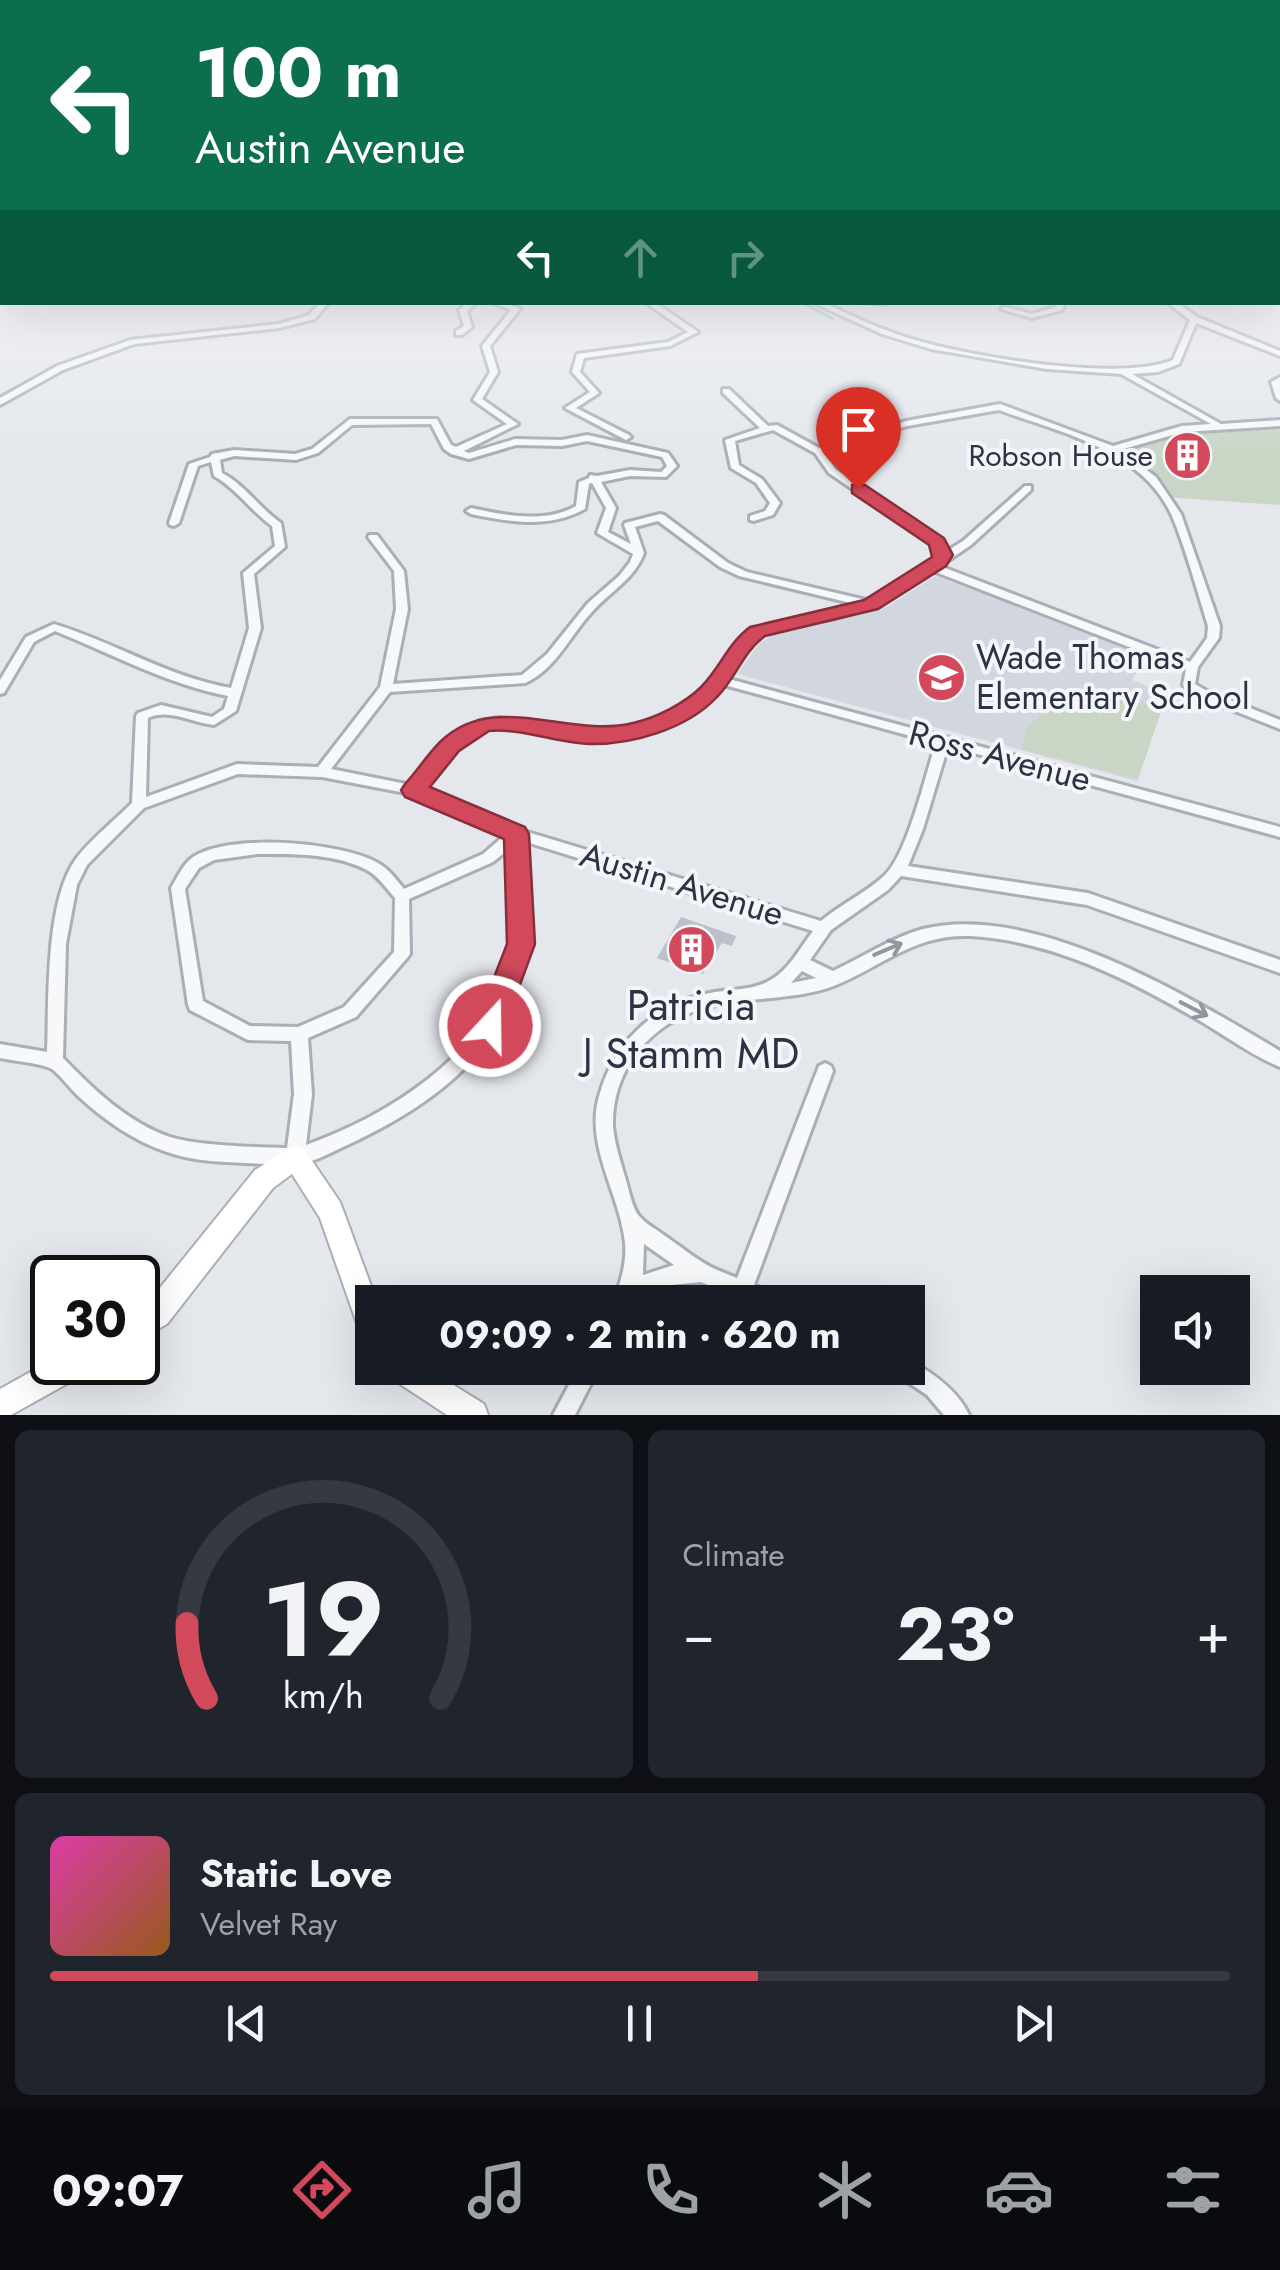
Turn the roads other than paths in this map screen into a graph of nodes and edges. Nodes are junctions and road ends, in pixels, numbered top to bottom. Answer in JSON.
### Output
{"nodes":[{"id":1,"x":295,"y":322,"type":"edge"},
{"id":2,"x":467,"y":322,"type":"edge"},
{"id":3,"x":506,"y":322,"type":"edge"},
{"id":4,"x":679,"y":322,"type":"edge"},
{"id":5,"x":864,"y":322,"type":"edge"},
{"id":6,"x":1193,"y":322,"type":"edge"},
{"id":7,"x":1199,"y":322,"type":"edge"},
{"id":8,"x":459,"y":333,"type":"dead end"},
{"id":9,"x":1280,"y":354,"type":"edge"},
{"id":10,"x":1119,"y":370,"type":"junction"},
{"id":11,"x":1280,"y":380,"type":"edge"},
{"id":12,"x":726,"y":391,"type":"dead end"},
{"id":13,"x":1280,"y":398,"type":"edge"},
{"id":14,"x":0,"y":402,"type":"edge"},
{"id":15,"x":1280,"y":423,"type":"edge"},
{"id":16,"x":1219,"y":425,"type":"junction"},
{"id":17,"x":764,"y":426,"type":"junction"},
{"id":18,"x":1114,"y":449,"type":"junction"},
{"id":19,"x":818,"y":451,"type":"junction"},
{"id":20,"x":454,"y":452,"type":"junction"},
{"id":21,"x":665,"y":455,"type":"junction"},
{"id":22,"x":214,"y":456,"type":"junction"},
{"id":23,"x":592,"y":478,"type":"junction"},
{"id":24,"x":1028,"y":488,"type":"dead end"},
{"id":25,"x":471,"y":511,"type":"dead end"},
{"id":26,"x":754,"y":518,"type":"dead end"},
{"id":27,"x":174,"y":524,"type":"dead end"},
{"id":28,"x":373,"y":537,"type":"dead end"},
{"id":29,"x":638,"y":553,"type":"junction"},
{"id":30,"x":944,"y":555,"type":"junction"},
{"id":31,"x":933,"y":567,"type":"junction"},
{"id":32,"x":871,"y":604,"type":"junction"},
{"id":33,"x":1192,"y":667,"type":"junction"},
{"id":34,"x":720,"y":680,"type":"junction"},
{"id":35,"x":386,"y":688,"type":"junction"},
{"id":36,"x":0,"y":690,"type":"edge"},
{"id":37,"x":236,"y":693,"type":"junction"},
{"id":38,"x":1280,"y":725,"type":"edge"},
{"id":39,"x":943,"y":741,"type":"junction"},
{"id":40,"x":322,"y":772,"type":"junction"},
{"id":41,"x":414,"y":790,"type":"junction"},
{"id":42,"x":139,"y":805,"type":"junction"},
{"id":43,"x":1280,"y":832,"type":"edge"},
{"id":44,"x":516,"y":834,"type":"junction"},
{"id":45,"x":899,"y":870,"type":"junction"},
{"id":46,"x":402,"y":896,"type":"junction"},
{"id":47,"x":824,"y":928,"type":"junction"},
{"id":48,"x":801,"y":962,"type":"junction"},
{"id":49,"x":1280,"y":967,"type":"edge"},
{"id":50,"x":834,"y":979,"type":"junction"},
{"id":51,"x":766,"y":990,"type":"junction"},
{"id":52,"x":299,"y":1034,"type":"junction"},
{"id":53,"x":0,"y":1052,"type":"edge"},
{"id":54,"x":56,"y":1060,"type":"junction"},
{"id":55,"x":1280,"y":1060,"type":"edge"},
{"id":56,"x":825,"y":1071,"type":"dead end"},
{"id":57,"x":294,"y":1157,"type":"junction"},
{"id":58,"x":630,"y":1222,"type":"junction"},
{"id":59,"x":702,"y":1273,"type":"junction"},
{"id":60,"x":357,"y":1285,"type":"edge"},
{"id":61,"x":630,"y":1285,"type":"edge"},
{"id":62,"x":651,"y":1285,"type":"edge"},
{"id":63,"x":730,"y":1285,"type":"edge"},
{"id":64,"x":744,"y":1285,"type":"edge"},
{"id":65,"x":160,"y":1310,"type":"edge"},
{"id":66,"x":925,"y":1382,"type":"edge"},
{"id":67,"x":37,"y":1385,"type":"edge"},
{"id":68,"x":427,"y":1385,"type":"edge"},
{"id":69,"x":581,"y":1385,"type":"edge"},
{"id":70,"x":0,"y":1406,"type":"edge"},
{"id":71,"x":474,"y":1415,"type":"edge"},
{"id":72,"x":564,"y":1415,"type":"edge"},
{"id":73,"x":958,"y":1415,"type":"edge"}],
"edges":[{"from":1,"to":14,"type":"street"},
{"from":2,"to":8,"type":"street"},
{"from":3,"to":20,"type":"street"},
{"from":4,"to":21,"type":"street"},
{"from":5,"to":10,"type":"street"},
{"from":6,"to":10,"type":"street"},
{"from":7,"to":9,"type":"street"},
{"from":10,"to":16,"type":"street"},
{"from":11,"to":13,"type":"street"},
{"from":12,"to":17,"type":"street"},
{"from":15,"to":16,"type":"street"},
{"from":16,"to":18,"type":"street"},
{"from":17,"to":19,"type":"street"},
{"from":17,"to":26,"type":"street"},
{"from":18,"to":19,"type":"street"},
{"from":18,"to":33,"type":"street"},
{"from":19,"to":30,"type":"street"},
{"from":20,"to":21,"type":"street"},
{"from":20,"to":22,"type":"street"},
{"from":21,"to":23,"type":"street"},
{"from":22,"to":27,"type":"street"},
{"from":22,"to":37,"type":"street"},
{"from":23,"to":25,"type":"street"},
{"from":23,"to":29,"type":"street"},
{"from":24,"to":30,"type":"street"},
{"from":28,"to":35,"type":"street"},
{"from":29,"to":32,"type":"street"},
{"from":29,"to":35,"type":"street"},
{"from":30,"to":31,"type":"street"},
{"from":31,"to":32,"type":"street"},
{"from":31,"to":33,"type":"street"},
{"from":32,"to":34,"type":"street"},
{"from":33,"to":38,"type":"street"},
{"from":34,"to":39,"type":"street","name":"Ross Avenue"},
{"from":34,"to":41,"type":"street"},
{"from":35,"to":40,"type":"street"},
{"from":36,"to":37,"type":"street"},
{"from":37,"to":42,"type":"street"},
{"from":39,"to":43,"type":"street","name":"Ross Avenue"},
{"from":39,"to":45,"type":"street"},
{"from":40,"to":41,"type":"street","name":"Austin Avenue"},
{"from":40,"to":42,"type":"street","name":"Austin Avenue"},
{"from":41,"to":44,"type":"street","name":"Austin Avenue"},
{"from":42,"to":54,"type":"street"},
{"from":44,"to":46,"type":"street"},
{"from":44,"to":47,"type":"street","name":"Austin Avenue"},
{"from":44,"to":57,"type":"street"},
{"from":45,"to":47,"type":"street"},
{"from":45,"to":49,"type":"street"},
{"from":46,"to":52,"type":"street"},
{"from":46,"to":52,"type":"street"},
{"from":47,"to":48,"type":"street"},
{"from":48,"to":50,"type":"street"},
{"from":48,"to":51,"type":"street"},
{"from":50,"to":51,"type":"street"},
{"from":50,"to":55,"type":"street","one_way":true},
{"from":51,"to":58,"type":"street"},
{"from":52,"to":57,"type":"street"},
{"from":53,"to":54,"type":"street"},
{"from":54,"to":57,"type":"street"},
{"from":56,"to":64,"type":"street"},
{"from":57,"to":60,"type":"street"},
{"from":57,"to":65,"type":"street"},
{"from":58,"to":59,"type":"street"},
{"from":58,"to":61,"type":"street"},
{"from":59,"to":62,"type":"street"},
{"from":59,"to":63,"type":"street"},
{"from":66,"to":73,"type":"street"},
{"from":67,"to":70,"type":"street"},
{"from":68,"to":71,"type":"street"},
{"from":69,"to":72,"type":"street"}]}
